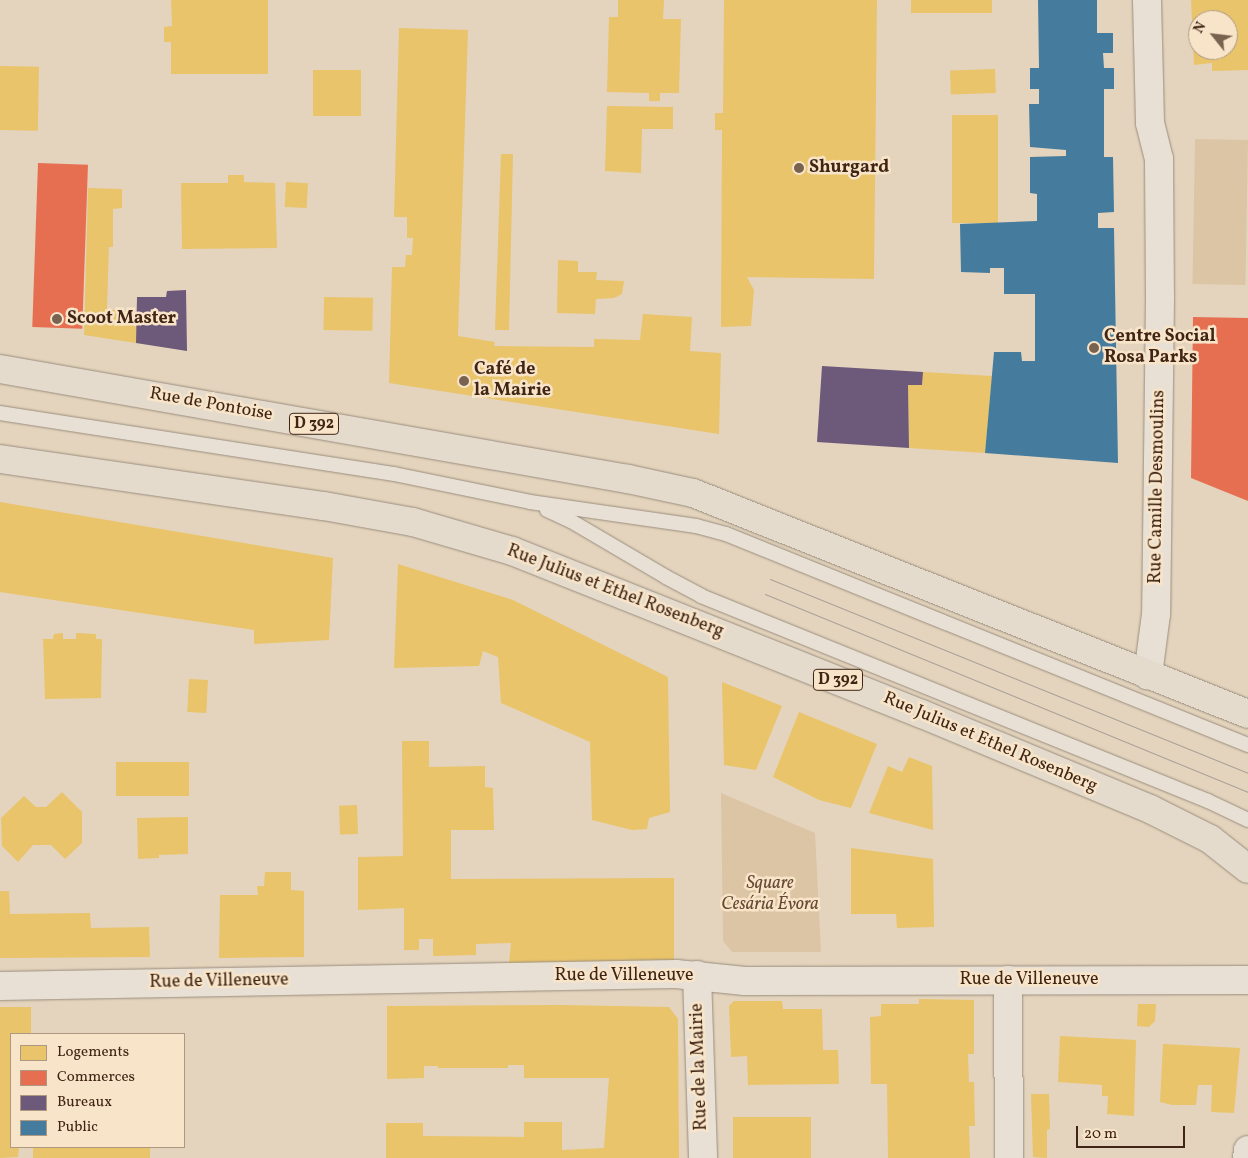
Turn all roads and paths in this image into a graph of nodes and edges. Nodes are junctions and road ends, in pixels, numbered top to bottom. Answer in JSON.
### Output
{"nodes":[{"id":1,"x":1147,"y":0,"type":"edge"},
{"id":2,"x":0,"y":369,"type":"edge"},
{"id":3,"x":0,"y":413,"type":"edge"},
{"id":4,"x":0,"y":459,"type":"edge"},
{"id":5,"x":530,"y":502,"type":"junction"},
{"id":6,"x":1148,"y":675,"type":"junction"},
{"id":7,"x":1248,"y":714,"type":"edge"},
{"id":8,"x":1248,"y":745,"type":"edge"},
{"id":9,"x":1248,"y":820,"type":"edge"},
{"id":10,"x":1248,"y":869,"type":"edge"},
{"id":11,"x":696,"y":975,"type":"junction"},
{"id":12,"x":1008,"y":980,"type":"junction"},
{"id":13,"x":1248,"y":980,"type":"edge"},
{"id":14,"x":0,"y":986,"type":"edge"},
{"id":15,"x":1248,"y":1150,"type":"edge"},
{"id":16,"x":703,"y":1158,"type":"edge"},
{"id":17,"x":1009,"y":1158,"type":"edge"},
{"id":18,"x":1247,"y":1158,"type":"edge"}],
"edges":[{"from":1,"to":6,"type":"street","name":"Rue Camille Desmoulins"},
{"from":2,"to":6,"type":"main road","name":"Rue de Pontoise","number":"D 392"},
{"from":3,"to":5,"type":"lane"},
{"from":4,"to":10,"type":"main road","name":"Rue Julius et Ethel Rosenberg","number":"D 392"},
{"from":5,"to":8,"type":"lane"},
{"from":5,"to":9,"type":"lane"},
{"from":6,"to":7,"type":"main road","number":"D 392"},
{"from":11,"to":12,"type":"street","name":"Rue de Villeneuve"},
{"from":11,"to":14,"type":"street","name":"Rue de Villeneuve"},
{"from":11,"to":16,"type":"street","name":"Rue de la Mairie"},
{"from":12,"to":13,"type":"street","name":"Rue de Villeneuve"},
{"from":12,"to":17,"type":"street"},
{"from":15,"to":18,"type":"street"}]}
